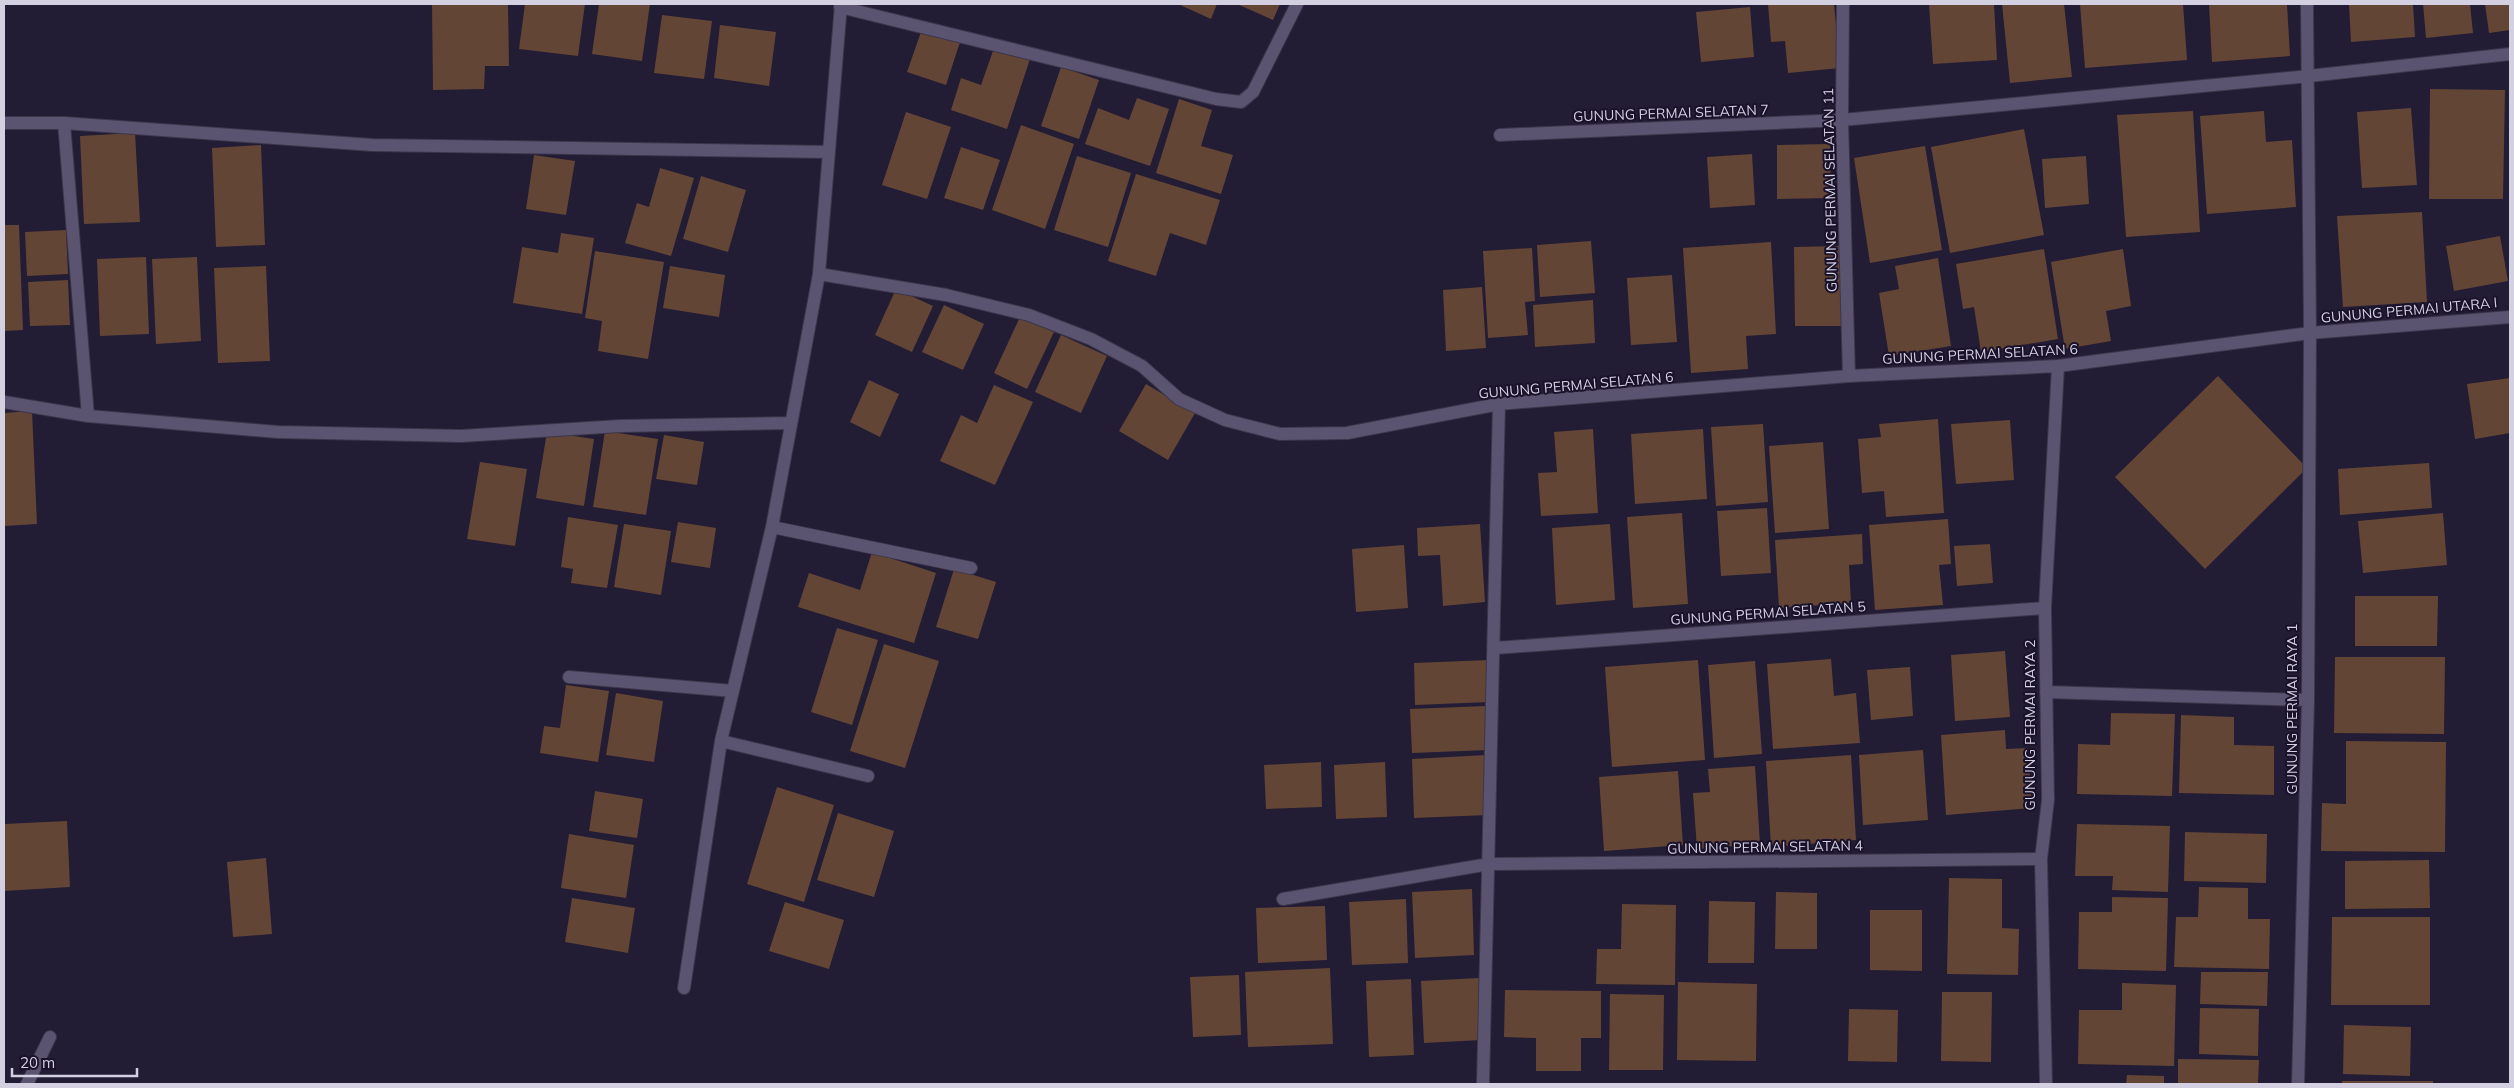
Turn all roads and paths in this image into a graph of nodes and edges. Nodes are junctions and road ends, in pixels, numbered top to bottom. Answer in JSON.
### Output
{"nodes":[{"id":1,"x":1297,"y":4,"type":"edge"},
{"id":2,"x":1843,"y":4,"type":"edge"},
{"id":3,"x":2307,"y":4,"type":"edge"},
{"id":4,"x":840,"y":6,"type":"edge"},
{"id":5,"x":2510,"y":54,"type":"edge"},
{"id":6,"x":2309,"y":76,"type":"junction"},
{"id":7,"x":1842,"y":120,"type":"junction"},
{"id":8,"x":4,"y":123,"type":"edge"},
{"id":9,"x":64,"y":123,"type":"junction"},
{"id":10,"x":1500,"y":135,"type":"dead end"},
{"id":11,"x":829,"y":152,"type":"junction"},
{"id":12,"x":818,"y":274,"type":"junction"},
{"id":13,"x":2510,"y":317,"type":"edge"},
{"id":14,"x":2310,"y":334,"type":"junction"},
{"id":15,"x":2058,"y":366,"type":"junction"},
{"id":16,"x":1849,"y":376,"type":"junction"},
{"id":17,"x":4,"y":402,"type":"edge"},
{"id":18,"x":1499,"y":404,"type":"junction"},
{"id":19,"x":88,"y":416,"type":"junction"},
{"id":20,"x":791,"y":423,"type":"junction"},
{"id":21,"x":772,"y":527,"type":"junction"},
{"id":22,"x":971,"y":568,"type":"dead end"},
{"id":23,"x":2044,"y":608,"type":"junction"},
{"id":24,"x":1494,"y":648,"type":"junction"},
{"id":25,"x":569,"y":677,"type":"dead end"},
{"id":26,"x":733,"y":691,"type":"junction"},
{"id":27,"x":2046,"y":692,"type":"junction"},
{"id":28,"x":2308,"y":700,"type":"junction"},
{"id":29,"x":721,"y":741,"type":"junction"},
{"id":30,"x":868,"y":776,"type":"dead end"},
{"id":31,"x":2041,"y":859,"type":"junction"},
{"id":32,"x":1489,"y":864,"type":"junction"},
{"id":33,"x":1282,"y":899,"type":"dead end"},
{"id":34,"x":684,"y":988,"type":"dead end"},
{"id":35,"x":50,"y":1037,"type":"dead end"},
{"id":36,"x":27,"y":1084,"type":"edge"},
{"id":37,"x":1483,"y":1084,"type":"edge"},
{"id":38,"x":2046,"y":1084,"type":"edge"},
{"id":39,"x":2298,"y":1084,"type":"edge"}],
"edges":[{"from":1,"to":4,"type":"street"},
{"from":2,"to":7,"type":"street","name":"GUNUNG PERMAI SELATAN 11"},
{"from":3,"to":6,"type":"street","name":"GUNUNG PERMAI RAYA 1"},
{"from":4,"to":11,"type":"street"},
{"from":5,"to":6,"type":"street","name":"GUNUNG PERMAI SELATAN 7"},
{"from":6,"to":7,"type":"street","name":"GUNUNG PERMAI SELATAN 7"},
{"from":6,"to":14,"type":"street","name":"GUNUNG PERMAI RAYA 1"},
{"from":7,"to":10,"type":"street","name":"GUNUNG PERMAI SELATAN 7"},
{"from":7,"to":16,"type":"street","name":"GUNUNG PERMAI SELATAN 11"},
{"from":8,"to":9,"type":"street"},
{"from":9,"to":11,"type":"street"},
{"from":9,"to":19,"type":"street"},
{"from":11,"to":12,"type":"street"},
{"from":12,"to":18,"type":"street","name":"GUNUNG PERMAI SELATAN 6"},
{"from":12,"to":20,"type":"street"},
{"from":13,"to":14,"type":"street","name":"GUNUNG PERMAI UTARA I"},
{"from":14,"to":15,"type":"street","name":"GUNUNG PERMAI SELATAN 6"},
{"from":14,"to":28,"type":"street","name":"GUNUNG PERMAI RAYA 1"},
{"from":15,"to":16,"type":"street","name":"GUNUNG PERMAI SELATAN 6"},
{"from":15,"to":23,"type":"street","name":"GUNUNG PERMAI RAYA 2"},
{"from":16,"to":18,"type":"street","name":"GUNUNG PERMAI SELATAN 6"},
{"from":17,"to":19,"type":"street"},
{"from":18,"to":24,"type":"street"},
{"from":19,"to":20,"type":"street"},
{"from":20,"to":21,"type":"street"},
{"from":21,"to":22,"type":"street"},
{"from":21,"to":26,"type":"street"},
{"from":23,"to":24,"type":"street","name":"GUNUNG PERMAI SELATAN 5"},
{"from":23,"to":27,"type":"street","name":"GUNUNG PERMAI RAYA 2"},
{"from":24,"to":32,"type":"street"},
{"from":25,"to":26,"type":"street"},
{"from":26,"to":29,"type":"street"},
{"from":27,"to":28,"type":"street"},
{"from":27,"to":31,"type":"street","name":"GUNUNG PERMAI RAYA 2"},
{"from":28,"to":39,"type":"street","name":"GUNUNG PERMAI RAYA 1"},
{"from":29,"to":30,"type":"street"},
{"from":29,"to":34,"type":"street"},
{"from":31,"to":32,"type":"street","name":"GUNUNG PERMAI SELATAN 4"},
{"from":31,"to":38,"type":"street","name":"GUNUNG PERMAI RAYA 2"},
{"from":32,"to":33,"type":"street","name":"GUNUNG PERMAI SELATAN 4"},
{"from":32,"to":37,"type":"street"},
{"from":35,"to":36,"type":"street"}]}
